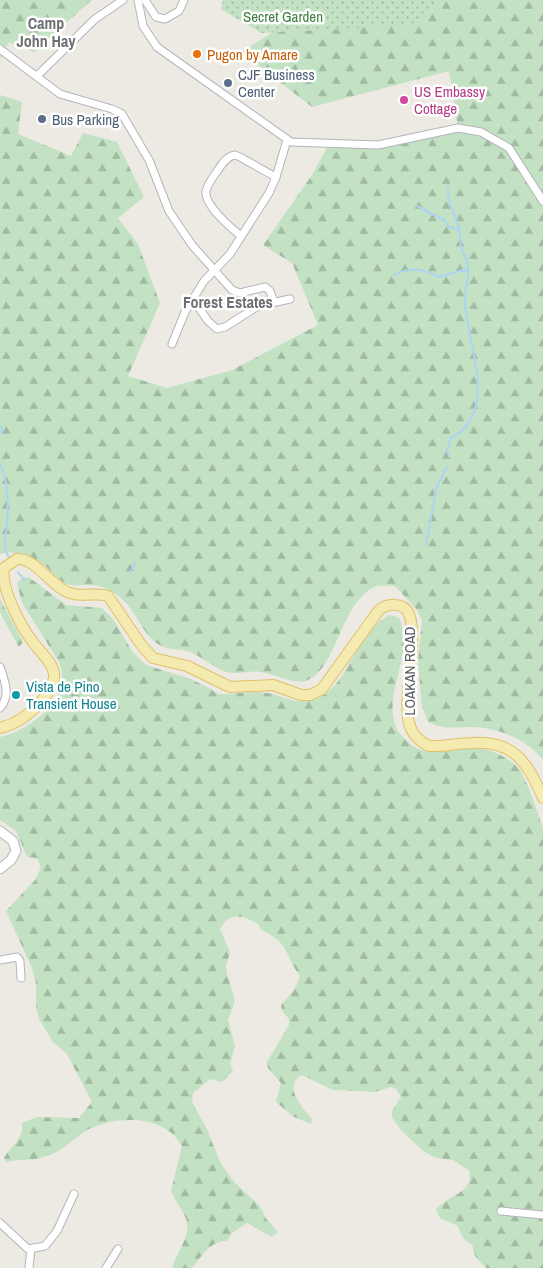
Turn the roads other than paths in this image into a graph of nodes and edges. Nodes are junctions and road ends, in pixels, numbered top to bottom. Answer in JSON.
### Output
{"nodes":[{"id":1,"x":123,"y":0,"type":"edge"},
{"id":2,"x":138,"y":0,"type":"edge"},
{"id":3,"x":145,"y":0,"type":"edge"},
{"id":4,"x":184,"y":0,"type":"edge"},
{"id":5,"x":0,"y":49,"type":"edge"},
{"id":6,"x":37,"y":76,"type":"junction"},
{"id":7,"x":287,"y":140,"type":"junction"},
{"id":8,"x":276,"y":177,"type":"junction"},
{"id":9,"x":543,"y":201,"type":"edge"},
{"id":10,"x":241,"y":236,"type":"junction"},
{"id":11,"x":213,"y":270,"type":"junction"},
{"id":12,"x":193,"y":299,"type":"junction"},
{"id":13,"x":290,"y":300,"type":"dead end"},
{"id":14,"x":274,"y":302,"type":"junction"},
{"id":15,"x":172,"y":344,"type":"dead end"},
{"id":16,"x":0,"y":667,"type":"edge"},
{"id":17,"x":0,"y":708,"type":"edge"},
{"id":18,"x":0,"y":728,"type":"edge"},
{"id":19,"x":543,"y":798,"type":"edge"},
{"id":20,"x":0,"y":831,"type":"edge"},
{"id":21,"x":0,"y":868,"type":"edge"},
{"id":22,"x":0,"y":960,"type":"edge"},
{"id":23,"x":21,"y":978,"type":"dead end"},
{"id":24,"x":74,"y":1194,"type":"dead end"},
{"id":25,"x":500,"y":1211,"type":"dead end"},
{"id":26,"x":543,"y":1215,"type":"edge"},
{"id":27,"x":0,"y":1223,"type":"edge"},
{"id":28,"x":31,"y":1249,"type":"junction"},
{"id":29,"x":118,"y":1249,"type":"dead end"},
{"id":30,"x":29,"y":1268,"type":"edge"},
{"id":31,"x":106,"y":1268,"type":"edge"}],
"edges":[{"from":1,"to":6,"type":"street"},
{"from":2,"to":7,"type":"street"},
{"from":3,"to":4,"type":"street"},
{"from":5,"to":6,"type":"street"},
{"from":6,"to":11,"type":"street"},
{"from":7,"to":8,"type":"street"},
{"from":7,"to":9,"type":"street"},
{"from":8,"to":10,"type":"street"},
{"from":8,"to":10,"type":"street"},
{"from":10,"to":11,"type":"street"},
{"from":11,"to":12,"type":"street"},
{"from":11,"to":14,"type":"street"},
{"from":12,"to":14,"type":"street"},
{"from":12,"to":15,"type":"street"},
{"from":13,"to":14,"type":"street"},
{"from":16,"to":17,"type":"street"},
{"from":18,"to":19,"type":"main road","name":"LOAKAN ROAD"},
{"from":20,"to":21,"type":"street"},
{"from":22,"to":23,"type":"street"},
{"from":24,"to":28,"type":"street"},
{"from":25,"to":26,"type":"street"},
{"from":27,"to":28,"type":"street"},
{"from":28,"to":30,"type":"street"},
{"from":29,"to":31,"type":"street"}]}
